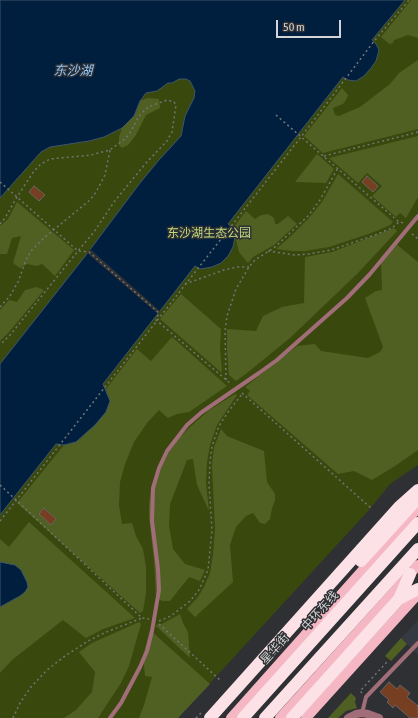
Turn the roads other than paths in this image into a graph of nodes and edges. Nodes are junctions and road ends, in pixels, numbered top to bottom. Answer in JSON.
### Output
{"nodes":[{"id":1,"x":418,"y":216,"type":"edge"},
{"id":2,"x":418,"y":490,"type":"edge"},
{"id":3,"x":418,"y":498,"type":"edge"},
{"id":4,"x":418,"y":508,"type":"edge"},
{"id":5,"x":418,"y":524,"type":"edge"},
{"id":6,"x":418,"y":549,"type":"edge"},
{"id":7,"x":414,"y":570,"type":"edge"},
{"id":8,"x":418,"y":590,"type":"edge"},
{"id":9,"x":418,"y":594,"type":"edge"},
{"id":10,"x":399,"y":599,"type":"junction"},
{"id":11,"x":418,"y":643,"type":"edge"},
{"id":12,"x":362,"y":713,"type":"junction"},
{"id":13,"x":110,"y":718,"type":"edge"},
{"id":14,"x":210,"y":718,"type":"edge"},
{"id":15,"x":219,"y":718,"type":"edge"},
{"id":16,"x":231,"y":718,"type":"edge"},
{"id":17,"x":243,"y":718,"type":"edge"},
{"id":18,"x":265,"y":718,"type":"edge"},
{"id":19,"x":280,"y":718,"type":"edge"},
{"id":20,"x":292,"y":718,"type":"edge"},
{"id":21,"x":306,"y":718,"type":"edge"},
{"id":22,"x":348,"y":718,"type":"edge"},
{"id":23,"x":378,"y":718,"type":"edge"}],
"edges":[{"from":1,"to":13,"type":"lane"},
{"from":2,"to":14,"type":"highway"},
{"from":3,"to":15,"type":"highway"},
{"from":4,"to":16,"type":"main road","name":"星华街"},
{"from":5,"to":17,"type":"highway","name":"中环东线"},
{"from":6,"to":18,"type":"highway"},
{"from":7,"to":10,"type":"highway"},
{"from":7,"to":19,"type":"main road"},
{"from":8,"to":10,"type":"highway"},
{"from":9,"to":21,"type":"main road"},
{"from":10,"to":20,"type":"highway"},
{"from":11,"to":12,"type":"lane"},
{"from":12,"to":22,"type":"street"},
{"from":12,"to":23,"type":"street"}]}
